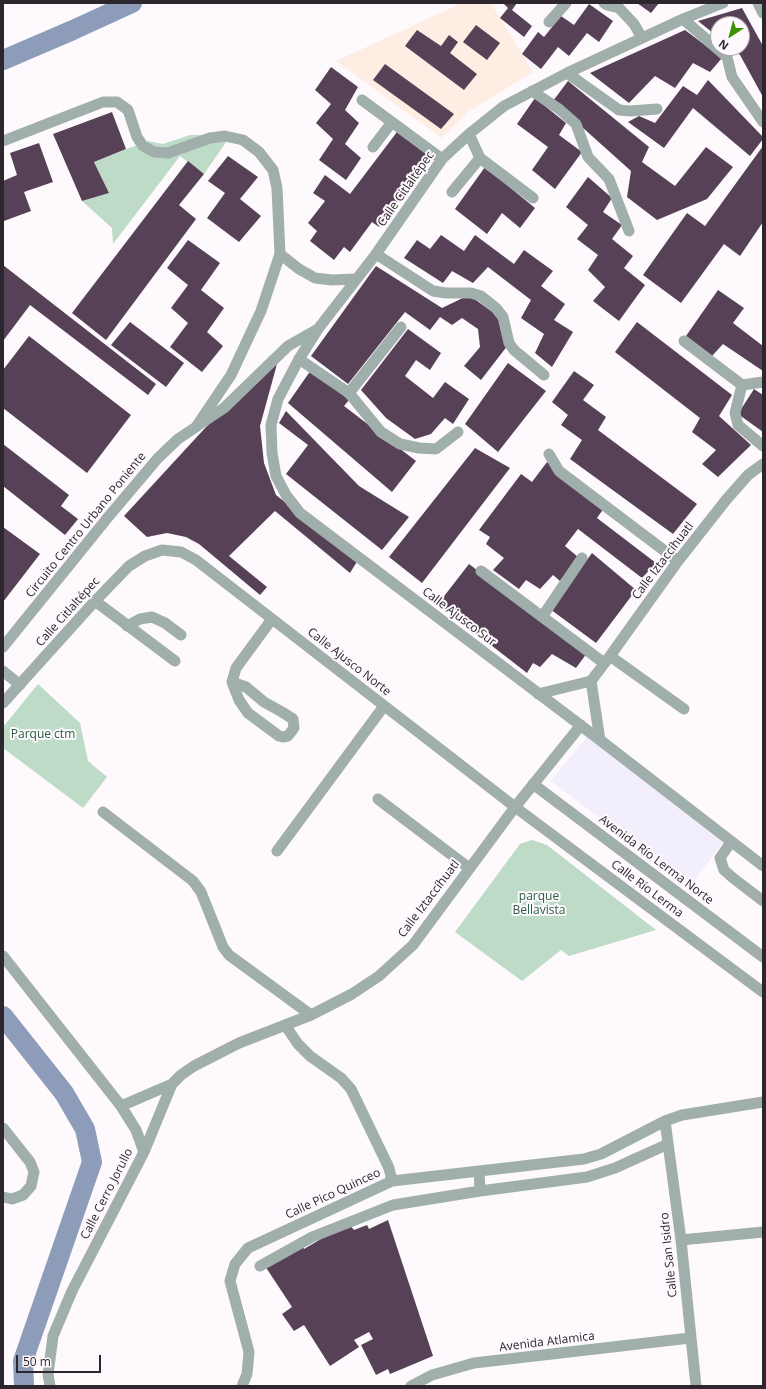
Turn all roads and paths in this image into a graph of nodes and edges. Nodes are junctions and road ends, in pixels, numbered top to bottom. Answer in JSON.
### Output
{"nodes":[{"id":1,"x":566,"y":3,"type":"edge"},
{"id":2,"x":604,"y":3,"type":"edge"},
{"id":3,"x":724,"y":3,"type":"edge"},
{"id":4,"x":758,"y":3,"type":"edge"},
{"id":5,"x":618,"y":5,"type":"edge"},
{"id":6,"x":763,"y":13,"type":"edge"},
{"id":7,"x":683,"y":19,"type":"junction"},
{"id":8,"x":549,"y":22,"type":"dead end"},
{"id":9,"x":642,"y":38,"type":"junction"},
{"id":10,"x":566,"y":73,"type":"junction"},
{"id":11,"x":532,"y":91,"type":"junction"},
{"id":12,"x":362,"y":100,"type":"dead end"},
{"id":13,"x":657,"y":109,"type":"dead end"},
{"id":14,"x":392,"y":122,"type":"junction"},
{"id":15,"x":763,"y":122,"type":"edge"},
{"id":16,"x":469,"y":134,"type":"junction"},
{"id":17,"x":3,"y":141,"type":"edge"},
{"id":18,"x":373,"y":148,"type":"dead end"},
{"id":19,"x":480,"y":158,"type":"junction"},
{"id":20,"x":442,"y":159,"type":"junction"},
{"id":21,"x":452,"y":192,"type":"dead end"},
{"id":22,"x":533,"y":198,"type":"dead end"},
{"id":23,"x":629,"y":231,"type":"dead end"},
{"id":24,"x":280,"y":254,"type":"junction"},
{"id":25,"x":376,"y":254,"type":"junction"},
{"id":26,"x":356,"y":279,"type":"junction"},
{"id":27,"x":332,"y":280,"type":"junction"},
{"id":28,"x":342,"y":297,"type":"junction"},
{"id":29,"x":401,"y":327,"type":"dead end"},
{"id":30,"x":318,"y":329,"type":"junction"},
{"id":31,"x":684,"y":341,"type":"dead end"},
{"id":32,"x":300,"y":359,"type":"junction"},
{"id":33,"x":544,"y":375,"type":"dead end"},
{"id":34,"x":763,"y":382,"type":"edge"},
{"id":35,"x":742,"y":385,"type":"junction"},
{"id":36,"x":349,"y":393,"type":"junction"},
{"id":37,"x":196,"y":427,"type":"junction"},
{"id":38,"x":458,"y":432,"type":"dead end"},
{"id":39,"x":763,"y":446,"type":"edge"},
{"id":40,"x":549,"y":454,"type":"dead end"},
{"id":41,"x":763,"y":464,"type":"edge"},
{"id":42,"x":162,"y":550,"type":"joint"},
{"id":43,"x":582,"y":558,"type":"dead end"},
{"id":44,"x":678,"y":561,"type":"junction"},
{"id":45,"x":481,"y":571,"type":"dead end"},
{"id":46,"x":95,"y":601,"type":"junction"},
{"id":47,"x":542,"y":617,"type":"junction"},
{"id":48,"x":272,"y":619,"type":"junction"},
{"id":49,"x":127,"y":626,"type":"junction"},
{"id":50,"x":182,"y":635,"type":"dead end"},
{"id":51,"x":3,"y":647,"type":"edge"},
{"id":52,"x":607,"y":660,"type":"junction"},
{"id":53,"x":175,"y":661,"type":"dead end"},
{"id":54,"x":3,"y":671,"type":"edge"},
{"id":55,"x":591,"y":681,"type":"junction"},
{"id":56,"x":232,"y":682,"type":"junction"},
{"id":57,"x":20,"y":685,"type":"junction"},
{"id":58,"x":538,"y":694,"type":"junction"},
{"id":59,"x":3,"y":703,"type":"edge"},
{"id":60,"x":384,"y":706,"type":"junction"},
{"id":61,"x":684,"y":709,"type":"dead end"},
{"id":62,"x":581,"y":725,"type":"junction"},
{"id":63,"x":600,"y":740,"type":"junction"},
{"id":64,"x":534,"y":784,"type":"junction"},
{"id":65,"x":378,"y":799,"type":"dead end"},
{"id":66,"x":515,"y":807,"type":"junction"},
{"id":67,"x":103,"y":812,"type":"dead end"},
{"id":68,"x":731,"y":842,"type":"junction"},
{"id":69,"x":277,"y":851,"type":"dead end"},
{"id":70,"x":763,"y":866,"type":"edge"},
{"id":71,"x":469,"y":868,"type":"junction"},
{"id":72,"x":763,"y":901,"type":"edge"},
{"id":73,"x":3,"y":956,"type":"edge"},
{"id":74,"x":763,"y":957,"type":"edge"},
{"id":75,"x":763,"y":992,"type":"edge"},
{"id":76,"x":311,"y":1015,"type":"junction"},
{"id":77,"x":285,"y":1025,"type":"junction"},
{"id":78,"x":172,"y":1084,"type":"junction"},
{"id":79,"x":763,"y":1102,"type":"edge"},
{"id":80,"x":121,"y":1106,"type":"junction"},
{"id":81,"x":665,"y":1121,"type":"junction"},
{"id":82,"x":3,"y":1128,"type":"edge"},
{"id":83,"x":668,"y":1144,"type":"junction"},
{"id":84,"x":144,"y":1152,"type":"junction"},
{"id":85,"x":479,"y":1171,"type":"junction"},
{"id":86,"x":392,"y":1181,"type":"junction"},
{"id":87,"x":480,"y":1191,"type":"junction"},
{"id":88,"x":3,"y":1197,"type":"edge"},
{"id":89,"x":763,"y":1232,"type":"edge"},
{"id":90,"x":681,"y":1240,"type":"junction"},
{"id":91,"x":260,"y":1266,"type":"dead end"},
{"id":92,"x":690,"y":1338,"type":"junction"},
{"id":93,"x":50,"y":1386,"type":"edge"},
{"id":94,"x":242,"y":1386,"type":"edge"},
{"id":95,"x":411,"y":1386,"type":"edge"},
{"id":96,"x":696,"y":1386,"type":"edge"}],
"edges":[{"from":1,"to":8,"type":"street"},
{"from":2,"to":5,"type":"street"},
{"from":3,"to":7,"type":"street","name":"Calle Citlaltépec"},
{"from":4,"to":6,"type":"street"},
{"from":5,"to":9,"type":"street"},
{"from":7,"to":9,"type":"street","name":"Calle Citlaltépec"},
{"from":7,"to":15,"type":"street"},
{"from":9,"to":10,"type":"street","name":"Calle Citlaltépec"},
{"from":10,"to":11,"type":"street","name":"Calle Citlaltépec"},
{"from":10,"to":13,"type":"street"},
{"from":11,"to":16,"type":"street","name":"Calle Citlaltépec"},
{"from":11,"to":23,"type":"street"},
{"from":12,"to":14,"type":"street"},
{"from":14,"to":18,"type":"street"},
{"from":14,"to":20,"type":"street"},
{"from":16,"to":19,"type":"street"},
{"from":16,"to":20,"type":"street","name":"Calle Citlaltépec"},
{"from":17,"to":24,"type":"street"},
{"from":19,"to":21,"type":"street"},
{"from":19,"to":22,"type":"street"},
{"from":20,"to":25,"type":"street","name":"Calle Citlaltépec"},
{"from":24,"to":27,"type":"street"},
{"from":24,"to":37,"type":"street"},
{"from":25,"to":26,"type":"street","name":"Calle Citlaltépec"},
{"from":25,"to":33,"type":"street"},
{"from":26,"to":27,"type":"street"},
{"from":26,"to":28,"type":"street","name":"Calle Citlaltépec"},
{"from":27,"to":28,"type":"street"},
{"from":28,"to":30,"type":"street","name":"Calle Citlaltépec"},
{"from":29,"to":36,"type":"street"},
{"from":30,"to":32,"type":"street","name":"Calle Ajusco Sur"},
{"from":30,"to":37,"type":"street","name":"Calle Citlaltépec"},
{"from":31,"to":35,"type":"street"},
{"from":32,"to":36,"type":"street"},
{"from":32,"to":58,"type":"street","name":"Calle Ajusco Sur"},
{"from":34,"to":35,"type":"street"},
{"from":35,"to":39,"type":"street"},
{"from":36,"to":38,"type":"street"},
{"from":37,"to":51,"type":"street","name":"Circuito Centro Urbano Poniente"},
{"from":40,"to":44,"type":"street"},
{"from":41,"to":44,"type":"street","name":"Calle Iztaccíhuatl"},
{"from":42,"to":46,"type":"street","name":"Calle Citlaltépec"},
{"from":42,"to":48,"type":"street","name":"Calle Ajusco Norte"},
{"from":43,"to":47,"type":"street"},
{"from":44,"to":52,"type":"street","name":"Calle Iztaccíhuatl"},
{"from":45,"to":47,"type":"street"},
{"from":46,"to":49,"type":"street"},
{"from":46,"to":57,"type":"street","name":"Calle Citlaltépec"},
{"from":47,"to":52,"type":"street"},
{"from":48,"to":56,"type":"street"},
{"from":48,"to":60,"type":"street","name":"Calle Ajusco Norte"},
{"from":49,"to":50,"type":"street"},
{"from":49,"to":53,"type":"street"},
{"from":52,"to":55,"type":"street","name":"Calle Iztaccíhuatl"},
{"from":52,"to":61,"type":"street"},
{"from":54,"to":57,"type":"street"},
{"from":55,"to":58,"type":"street"},
{"from":55,"to":63,"type":"street"},
{"from":56,"to":56,"type":"street"},
{"from":57,"to":59,"type":"street","name":"Calle Citlaltépec"},
{"from":58,"to":62,"type":"street","name":"Calle Ajusco Sur"},
{"from":60,"to":66,"type":"street","name":"Calle Ajusco Norte"},
{"from":60,"to":69,"type":"street"},
{"from":62,"to":63,"type":"street","name":"Calle Ajusco Sur"},
{"from":62,"to":64,"type":"street","name":"Calle Iztaccíhuatl"},
{"from":63,"to":68,"type":"street","name":"Calle Ajusco Sur"},
{"from":64,"to":66,"type":"street","name":"Calle Iztaccíhuatl"},
{"from":64,"to":74,"type":"street","name":"Avenida Río Lerma Norte"},
{"from":65,"to":71,"type":"street"},
{"from":66,"to":71,"type":"street","name":"Calle Iztaccíhuatl"},
{"from":66,"to":75,"type":"street","name":"Calle Río Lerma"},
{"from":67,"to":76,"type":"street"},
{"from":68,"to":70,"type":"street","name":"Calle Ajusco Sur"},
{"from":68,"to":72,"type":"street"},
{"from":71,"to":76,"type":"street","name":"Calle Iztaccíhuatl"},
{"from":73,"to":80,"type":"street","name":"Calle Cerro Jorullo"},
{"from":76,"to":77,"type":"street","name":"Calle Iztaccíhuatl"},
{"from":77,"to":78,"type":"street","name":"Calle Iztaccíhuatl"},
{"from":77,"to":86,"type":"street"},
{"from":78,"to":80,"type":"street","name":"Calle Iztaccíhuatl"},
{"from":78,"to":84,"type":"street","name":"Calle Iztaccíhuatl"},
{"from":79,"to":81,"type":"street"},
{"from":80,"to":84,"type":"street","name":"Calle Cerro Jorullo"},
{"from":81,"to":83,"type":"street","name":"Calle San Isidro"},
{"from":81,"to":85,"type":"street","name":"Calle Pico Quinceo"},
{"from":82,"to":88,"type":"street"},
{"from":83,"to":87,"type":"street"},
{"from":83,"to":90,"type":"street","name":"Calle San Isidro"},
{"from":84,"to":93,"type":"street","name":"Calle Cerro Jorullo"},
{"from":85,"to":86,"type":"street","name":"Calle Pico Quinceo"},
{"from":85,"to":87,"type":"street"},
{"from":86,"to":94,"type":"street","name":"Calle Pico Quinceo"},
{"from":87,"to":91,"type":"street"},
{"from":89,"to":90,"type":"street"},
{"from":90,"to":92,"type":"street","name":"Calle San Isidro"},
{"from":92,"to":95,"type":"street","name":"Avenida Atlamica"},
{"from":92,"to":96,"type":"street","name":"Calle San Isidro"}]}
